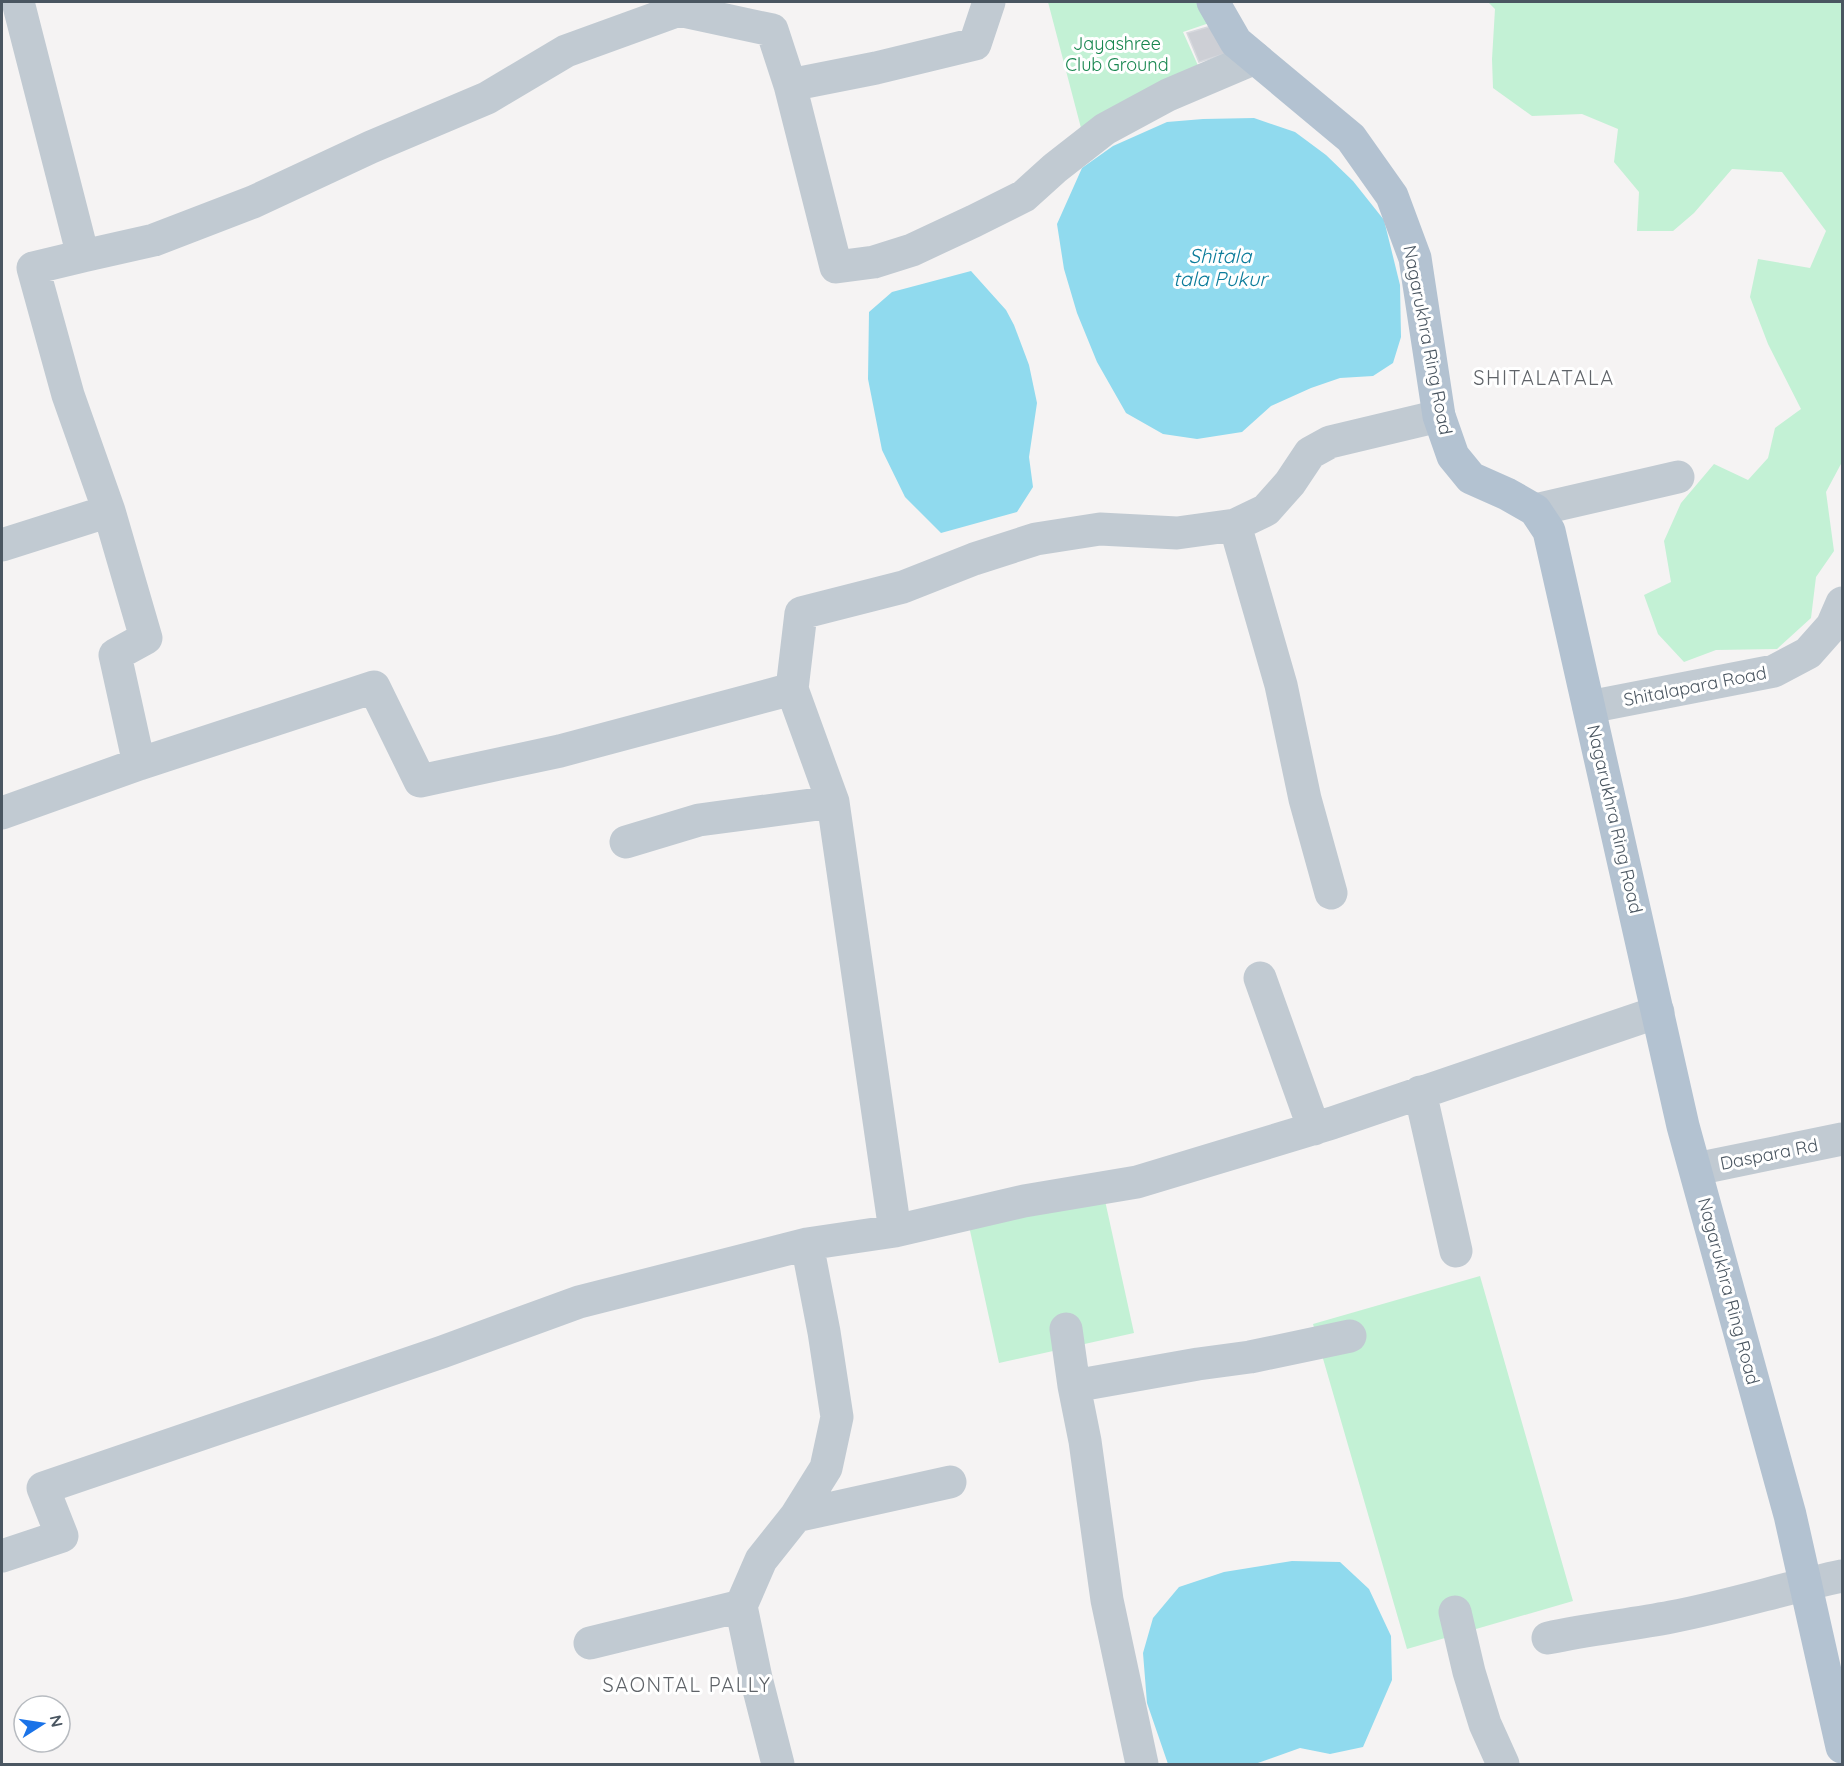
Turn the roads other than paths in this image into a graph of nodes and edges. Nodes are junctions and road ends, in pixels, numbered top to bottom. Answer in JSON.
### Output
{"nodes":[{"id":1,"x":18,"y":2,"type":"edge"},
{"id":2,"x":989,"y":2,"type":"edge"},
{"id":3,"x":1213,"y":2,"type":"edge"},
{"id":4,"x":678,"y":6,"type":"edge"},
{"id":5,"x":1256,"y":58,"type":"junction"},
{"id":6,"x":790,"y":85,"type":"junction"},
{"id":7,"x":83,"y":256,"type":"junction"},
{"id":8,"x":1439,"y":416,"type":"junction"},
{"id":9,"x":1678,"y":477,"type":"dead end"},
{"id":10,"x":1535,"y":510,"type":"junction"},
{"id":11,"x":109,"y":511,"type":"junction"},
{"id":12,"x":1235,"y":525,"type":"junction"},
{"id":13,"x":2,"y":545,"type":"edge"},
{"id":14,"x":1842,"y":603,"type":"edge"},
{"id":15,"x":792,"y":689,"type":"junction"},
{"id":16,"x":1589,"y":707,"type":"junction"},
{"id":17,"x":138,"y":764,"type":"junction"},
{"id":18,"x":833,"y":802,"type":"junction"},
{"id":19,"x":2,"y":813,"type":"edge"},
{"id":20,"x":626,"y":842,"type":"dead end"},
{"id":21,"x":1331,"y":893,"type":"dead end"},
{"id":22,"x":1260,"y":978,"type":"dead end"},
{"id":23,"x":1658,"y":1012,"type":"junction"},
{"id":24,"x":1420,"y":1092,"type":"junction"},
{"id":25,"x":1314,"y":1129,"type":"junction"},
{"id":26,"x":1842,"y":1139,"type":"edge"},
{"id":27,"x":1696,"y":1169,"type":"junction"},
{"id":28,"x":895,"y":1231,"type":"junction"},
{"id":29,"x":807,"y":1244,"type":"junction"},
{"id":30,"x":1456,"y":1251,"type":"dead end"},
{"id":31,"x":1066,"y":1329,"type":"dead end"},
{"id":32,"x":1350,"y":1336,"type":"dead end"},
{"id":33,"x":1074,"y":1386,"type":"junction"},
{"id":34,"x":950,"y":1482,"type":"dead end"},
{"id":35,"x":796,"y":1516,"type":"junction"},
{"id":36,"x":2,"y":1556,"type":"edge"},
{"id":37,"x":1842,"y":1576,"type":"edge"},
{"id":38,"x":1806,"y":1584,"type":"junction"},
{"id":39,"x":741,"y":1606,"type":"junction"},
{"id":40,"x":1455,"y":1612,"type":"dead end"},
{"id":41,"x":1548,"y":1638,"type":"dead end"},
{"id":42,"x":590,"y":1643,"type":"dead end"},
{"id":43,"x":1839,"y":1712,"type":"edge"},
{"id":44,"x":1842,"y":1747,"type":"edge"},
{"id":45,"x":778,"y":1764,"type":"edge"},
{"id":46,"x":1142,"y":1764,"type":"edge"},
{"id":47,"x":1503,"y":1764,"type":"edge"}],
"edges":[{"from":1,"to":7,"type":"street"},
{"from":2,"to":6,"type":"street"},
{"from":3,"to":5,"type":"main road","name":"Nagarukhra Ring Road"},
{"from":4,"to":6,"type":"street"},
{"from":4,"to":7,"type":"street"},
{"from":5,"to":6,"type":"street"},
{"from":5,"to":8,"type":"main road","name":"Nagarukhra Ring Road"},
{"from":7,"to":11,"type":"street"},
{"from":8,"to":10,"type":"main road","name":"Nagarukhra Ring Road"},
{"from":8,"to":12,"type":"street"},
{"from":9,"to":10,"type":"street"},
{"from":10,"to":16,"type":"main road","name":"Nagarukhra Ring Road"},
{"from":11,"to":13,"type":"street"},
{"from":11,"to":17,"type":"street"},
{"from":12,"to":15,"type":"street"},
{"from":12,"to":21,"type":"street"},
{"from":14,"to":16,"type":"street","name":"Shitalapara Road"},
{"from":15,"to":17,"type":"street"},
{"from":15,"to":18,"type":"street"},
{"from":16,"to":23,"type":"main road","name":"Nagarukhra Ring Road"},
{"from":17,"to":19,"type":"street"},
{"from":18,"to":20,"type":"street"},
{"from":18,"to":28,"type":"street"},
{"from":22,"to":25,"type":"street"},
{"from":23,"to":24,"type":"street"},
{"from":23,"to":27,"type":"main road","name":"Nagarukhra Ring Road"},
{"from":24,"to":25,"type":"street"},
{"from":24,"to":30,"type":"street"},
{"from":25,"to":28,"type":"street"},
{"from":26,"to":27,"type":"street","name":"Daspara Rd"},
{"from":27,"to":38,"type":"main road","name":"Nagarukhra Ring Road"},
{"from":28,"to":29,"type":"street"},
{"from":29,"to":35,"type":"street"},
{"from":29,"to":36,"type":"street"},
{"from":31,"to":33,"type":"street"},
{"from":32,"to":33,"type":"street"},
{"from":33,"to":46,"type":"street"},
{"from":34,"to":35,"type":"street"},
{"from":35,"to":39,"type":"street"},
{"from":37,"to":38,"type":"street"},
{"from":38,"to":41,"type":"street"},
{"from":38,"to":43,"type":"main road","name":"Nagarukhra Ring Road"},
{"from":39,"to":42,"type":"street"},
{"from":39,"to":45,"type":"street"},
{"from":40,"to":47,"type":"street"},
{"from":43,"to":44,"type":"main road","name":"Nagarukhra Ring Road"}]}
